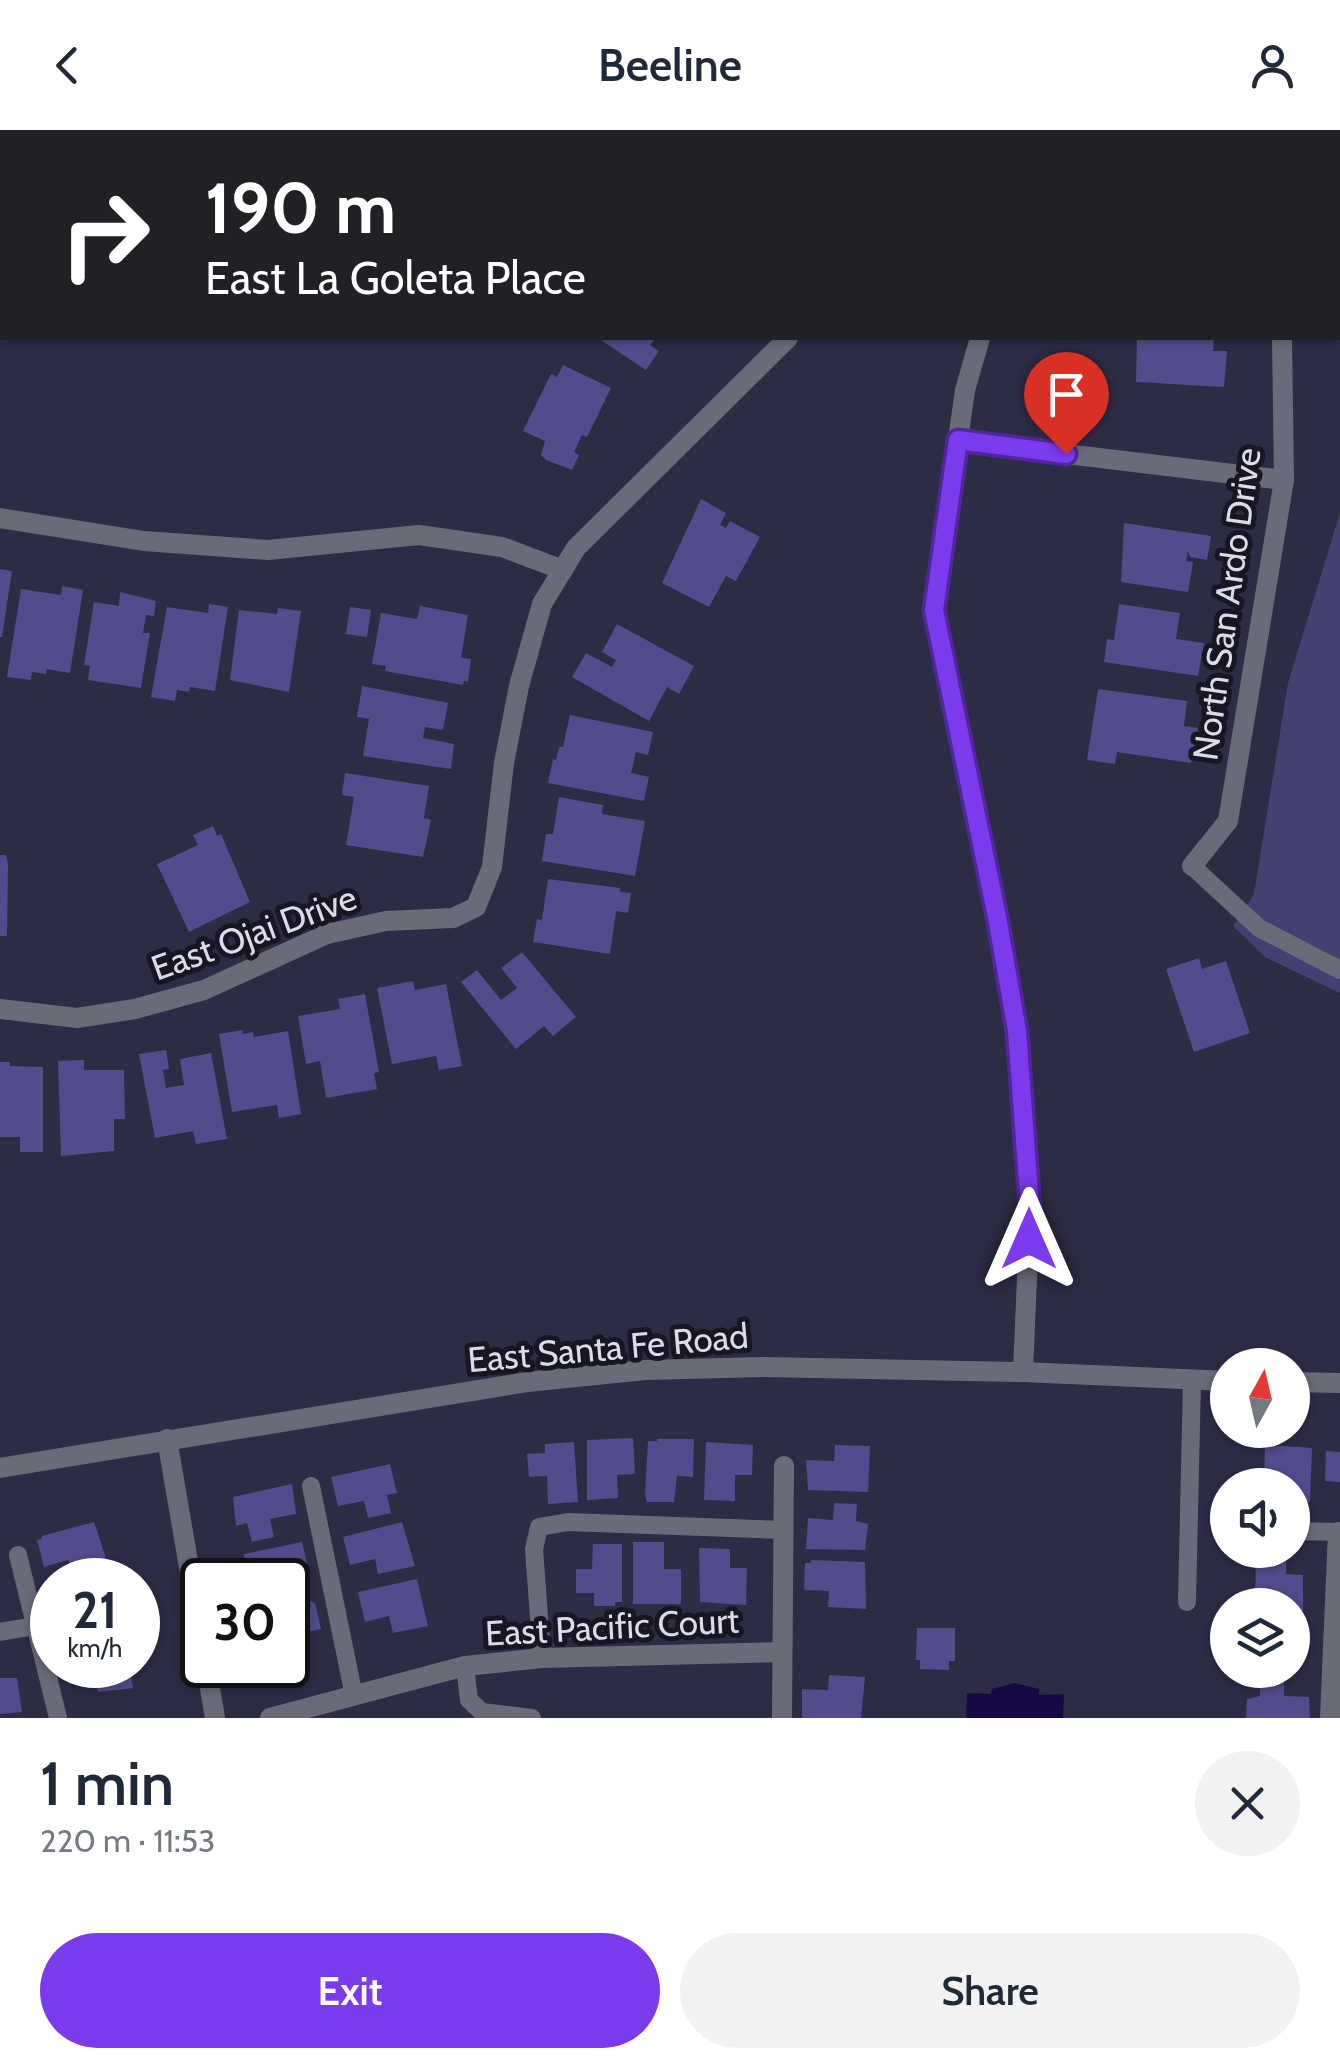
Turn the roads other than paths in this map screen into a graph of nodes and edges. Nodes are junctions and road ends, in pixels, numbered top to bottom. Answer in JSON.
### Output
{"nodes":[{"id":1,"x":786,"y":340,"type":"edge"},
{"id":2,"x":979,"y":340,"type":"edge"},
{"id":3,"x":1282,"y":340,"type":"edge"},
{"id":4,"x":958,"y":440,"type":"junction"},
{"id":5,"x":1284,"y":480,"type":"junction"},
{"id":6,"x":0,"y":518,"type":"edge"},
{"id":7,"x":563,"y":570,"type":"junction"},
{"id":8,"x":1192,"y":866,"type":"joint"},
{"id":9,"x":1340,"y":970,"type":"edge"},
{"id":10,"x":0,"y":1009,"type":"edge"},
{"id":11,"x":1024,"y":1372,"type":"junction"},
{"id":12,"x":1192,"y":1380,"type":"junction"},
{"id":13,"x":1210,"y":1380,"type":"edge"},
{"id":14,"x":1310,"y":1383,"type":"edge"},
{"id":15,"x":1340,"y":1384,"type":"edge"},
{"id":16,"x":167,"y":1440,"type":"junction"},
{"id":17,"x":784,"y":1466,"type":"dead end"},
{"id":18,"x":0,"y":1468,"type":"edge"},
{"id":19,"x":311,"y":1486,"type":"dead end"},
{"id":20,"x":784,"y":1530,"type":"junction"},
{"id":21,"x":1310,"y":1531,"type":"edge"},
{"id":22,"x":1339,"y":1532,"type":"edge"},
{"id":23,"x":18,"y":1555,"type":"dead end"},
{"id":24,"x":187,"y":1558,"type":"edge"},
{"id":25,"x":1187,"y":1602,"type":"dead end"},
{"id":26,"x":30,"y":1605,"type":"edge"},
{"id":27,"x":30,"y":1627,"type":"edge"},
{"id":28,"x":0,"y":1632,"type":"edge"},
{"id":29,"x":782,"y":1652,"type":"junction"},
{"id":30,"x":542,"y":1658,"type":"junction"},
{"id":31,"x":465,"y":1666,"type":"junction"},
{"id":32,"x":1337,"y":1668,"type":"edge"},
{"id":33,"x":50,"y":1688,"type":"edge"},
{"id":34,"x":210,"y":1688,"type":"edge"},
{"id":35,"x":354,"y":1696,"type":"junction"},
{"id":36,"x":58,"y":1718,"type":"edge"},
{"id":37,"x":215,"y":1718,"type":"edge"},
{"id":38,"x":270,"y":1718,"type":"edge"},
{"id":39,"x":532,"y":1718,"type":"edge"},
{"id":40,"x":782,"y":1718,"type":"edge"},
{"id":41,"x":1330,"y":1718,"type":"edge"}],
"edges":[{"from":1,"to":7,"type":"street"},
{"from":2,"to":4,"type":"street"},
{"from":3,"to":5,"type":"street","name":"North San Ardo Drive"},
{"from":4,"to":5,"type":"street"},
{"from":4,"to":11,"type":"street"},
{"from":5,"to":8,"type":"street","name":"North San Ardo Drive"},
{"from":6,"to":7,"type":"street"},
{"from":7,"to":10,"type":"street","name":"East Ojai Drive"},
{"from":8,"to":9,"type":"lane"},
{"from":11,"to":12,"type":"street","name":"East Santa Fe Road"},
{"from":11,"to":16,"type":"street","name":"East Santa Fe Road"},
{"from":12,"to":13,"type":"street","name":"East Santa Fe Road"},
{"from":12,"to":25,"type":"lane"},
{"from":14,"to":15,"type":"street"},
{"from":16,"to":18,"type":"street","name":"East Santa Fe Road"},
{"from":16,"to":24,"type":"street"},
{"from":17,"to":20,"type":"street"},
{"from":19,"to":35,"type":"lane"},
{"from":20,"to":29,"type":"street"},
{"from":20,"to":30,"type":"lane"},
{"from":21,"to":22,"type":"lane"},
{"from":22,"to":32,"type":"street"},
{"from":23,"to":26,"type":"lane"},
{"from":27,"to":28,"type":"lane"},
{"from":29,"to":30,"type":"street","name":"East Pacific Court"},
{"from":29,"to":40,"type":"street"},
{"from":30,"to":31,"type":"street","name":"East Pacific Court"},
{"from":31,"to":35,"type":"street","name":"East Pacific Court"},
{"from":31,"to":39,"type":"lane"},
{"from":32,"to":41,"type":"street"},
{"from":33,"to":36,"type":"lane"},
{"from":34,"to":37,"type":"street"},
{"from":35,"to":38,"type":"street","name":"East Pacific Court"}]}
